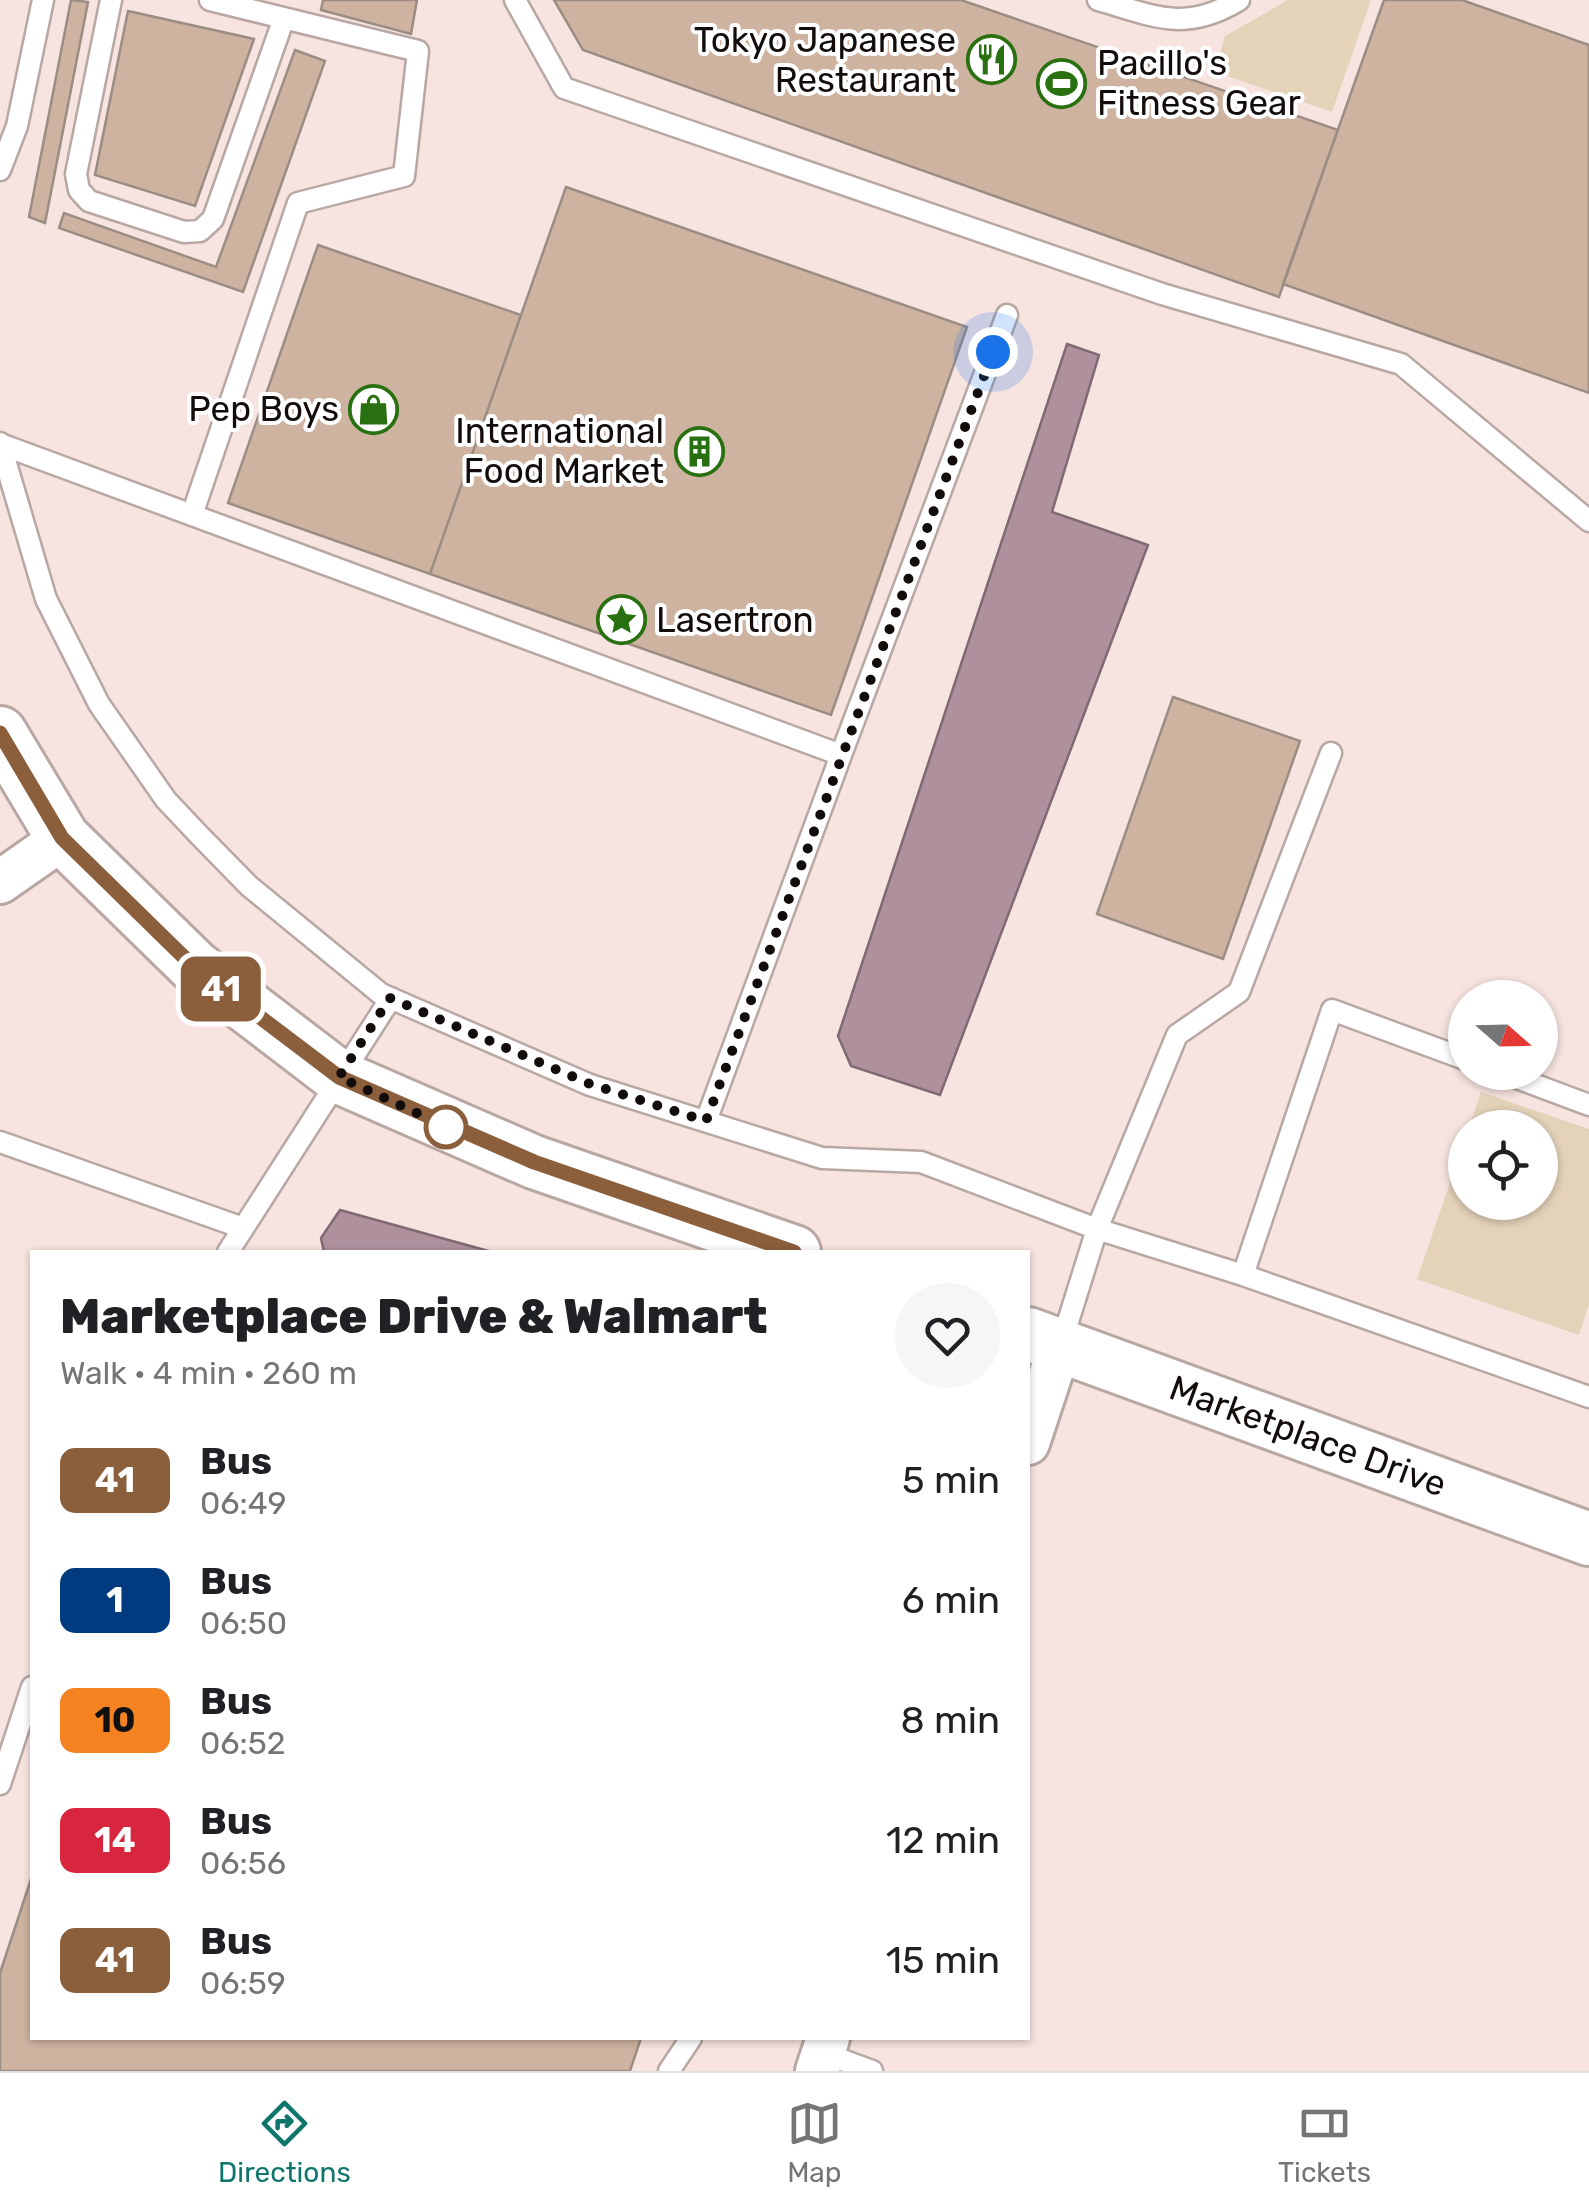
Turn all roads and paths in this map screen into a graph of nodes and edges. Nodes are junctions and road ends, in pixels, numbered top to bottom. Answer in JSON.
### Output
{"nodes":[{"id":1,"x":43,"y":0,"type":"edge"},
{"id":2,"x":111,"y":0,"type":"edge"},
{"id":3,"x":210,"y":0,"type":"edge"},
{"id":4,"x":516,"y":0,"type":"edge"},
{"id":5,"x":1098,"y":0,"type":"edge"},
{"id":6,"x":1240,"y":0,"type":"edge"},
{"id":7,"x":284,"y":18,"type":"junction"},
{"id":8,"x":0,"y":170,"type":"edge"},
{"id":9,"x":1007,"y":315,"type":"dead end"},
{"id":10,"x":0,"y":443,"type":"edge"},
{"id":11,"x":192,"y":515,"type":"junction"},
{"id":12,"x":1589,"y":520,"type":"edge"},
{"id":13,"x":0,"y":733,"type":"edge"},
{"id":14,"x":1331,"y":752,"type":"dead end"},
{"id":15,"x":840,"y":755,"type":"junction"},
{"id":16,"x":62,"y":838,"type":"junction"},
{"id":17,"x":0,"y":882,"type":"edge"},
{"id":18,"x":390,"y":998,"type":"junction"},
{"id":19,"x":1448,"y":1053,"type":"edge"},
{"id":20,"x":339,"y":1077,"type":"junction"},
{"id":21,"x":1549,"y":1090,"type":"edge"},
{"id":22,"x":1589,"y":1105,"type":"edge"},
{"id":23,"x":706,"y":1121,"type":"junction"},
{"id":24,"x":0,"y":1142,"type":"edge"},
{"id":25,"x":243,"y":1228,"type":"junction"},
{"id":26,"x":1097,"y":1230,"type":"junction"},
{"id":27,"x":229,"y":1250,"type":"edge"},
{"id":28,"x":788,"y":1250,"type":"edge"},
{"id":29,"x":1243,"y":1274,"type":"junction"},
{"id":30,"x":1044,"y":1340,"type":"edge"},
{"id":31,"x":1589,"y":1397,"type":"edge"},
{"id":32,"x":1030,"y":1430,"type":"edge"},
{"id":33,"x":1589,"y":1538,"type":"edge"},
{"id":34,"x":30,"y":1693,"type":"edge"},
{"id":35,"x":0,"y":1784,"type":"edge"},
{"id":36,"x":690,"y":2040,"type":"edge"},
{"id":37,"x":823,"y":2054,"type":"edge"},
{"id":38,"x":670,"y":2071,"type":"edge"},
{"id":39,"x":872,"y":2071,"type":"edge"}],
"edges":[{"from":1,"to":8,"type":"lane"},
{"from":2,"to":7,"type":"lane"},
{"from":3,"to":7,"type":"lane"},
{"from":4,"to":12,"type":"lane"},
{"from":5,"to":6,"type":"lane"},
{"from":7,"to":11,"type":"lane"},
{"from":9,"to":15,"type":"lane"},
{"from":10,"to":11,"type":"lane"},
{"from":10,"to":18,"type":"lane"},
{"from":11,"to":15,"type":"lane"},
{"from":13,"to":16,"type":"street"},
{"from":14,"to":26,"type":"lane"},
{"from":15,"to":23,"type":"lane"},
{"from":16,"to":17,"type":"street"},
{"from":16,"to":20,"type":"street"},
{"from":18,"to":20,"type":"lane"},
{"from":18,"to":23,"type":"lane"},
{"from":19,"to":29,"type":"lane"},
{"from":20,"to":25,"type":"lane"},
{"from":20,"to":28,"type":"street"},
{"from":21,"to":22,"type":"lane"},
{"from":23,"to":26,"type":"lane"},
{"from":24,"to":25,"type":"lane"},
{"from":25,"to":27,"type":"lane"},
{"from":26,"to":29,"type":"lane"},
{"from":26,"to":30,"type":"lane"},
{"from":29,"to":31,"type":"lane"},
{"from":30,"to":32,"type":"street"},
{"from":30,"to":33,"type":"street","name":"Marketplace Drive"},
{"from":34,"to":35,"type":"lane"},
{"from":36,"to":38,"type":"lane"},
{"from":37,"to":39,"type":"lane"}]}
